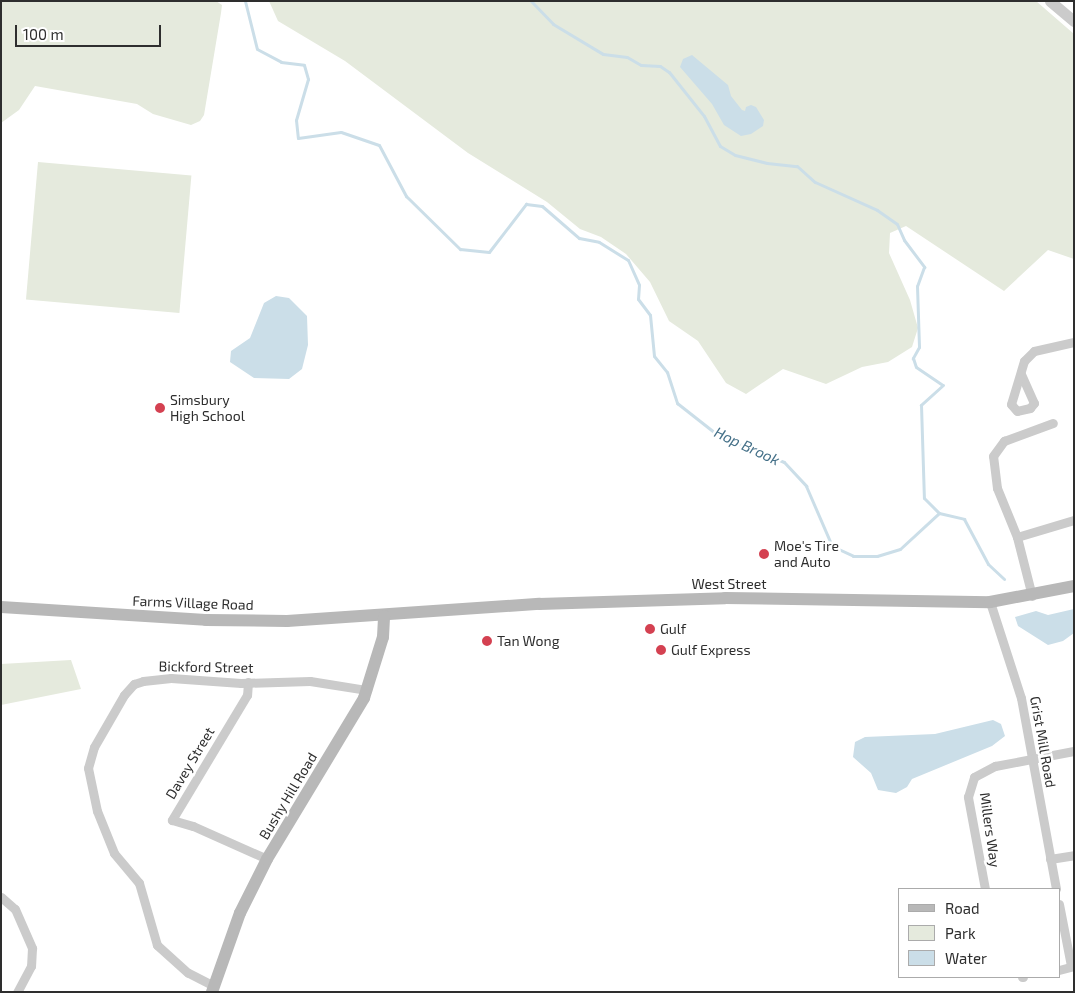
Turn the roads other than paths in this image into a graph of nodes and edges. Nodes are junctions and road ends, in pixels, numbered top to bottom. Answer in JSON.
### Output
{"nodes":[{"id":1,"x":1050,"y":1,"type":"edge"},
{"id":2,"x":1074,"y":21,"type":"edge"},
{"id":3,"x":1074,"y":342,"type":"edge"},
{"id":4,"x":1020,"y":374,"type":"dead end"},
{"id":5,"x":1053,"y":423,"type":"dead end"},
{"id":6,"x":1074,"y":520,"type":"edge"},
{"id":7,"x":1016,"y":537,"type":"junction"},
{"id":8,"x":1074,"y":586,"type":"edge"},
{"id":9,"x":1032,"y":596,"type":"junction"},
{"id":10,"x":990,"y":602,"type":"junction"},
{"id":11,"x":1,"y":607,"type":"edge"},
{"id":12,"x":384,"y":616,"type":"junction"},
{"id":13,"x":248,"y":682,"type":"junction"},
{"id":14,"x":367,"y":690,"type":"junction"},
{"id":15,"x":1074,"y":751,"type":"edge"},
{"id":16,"x":1033,"y":758,"type":"junction"},
{"id":17,"x":1074,"y":855,"type":"edge"},
{"id":18,"x":1050,"y":858,"type":"junction"},
{"id":19,"x":267,"y":859,"type":"junction"},
{"id":20,"x":985,"y":888,"type":"edge"},
{"id":21,"x":1056,"y":888,"type":"edge"},
{"id":22,"x":1,"y":897,"type":"edge"},
{"id":23,"x":1060,"y":908,"type":"edge"},
{"id":24,"x":1073,"y":966,"type":"edge"},
{"id":25,"x":1060,"y":970,"type":"edge"},
{"id":26,"x":213,"y":989,"type":"edge"},
{"id":27,"x":18,"y":992,"type":"edge"}],
"edges":[{"from":1,"to":2,"type":"street"},
{"from":3,"to":4,"type":"street"},
{"from":5,"to":7,"type":"street"},
{"from":6,"to":7,"type":"street"},
{"from":7,"to":9,"type":"street"},
{"from":8,"to":9,"type":"main road","name":"West Street"},
{"from":9,"to":10,"type":"main road","name":"West Street"},
{"from":10,"to":12,"type":"main road","name":"West Street"},
{"from":10,"to":16,"type":"street","name":"Grist Mill Road"},
{"from":11,"to":12,"type":"main road","name":"Farms Village Road"},
{"from":12,"to":14,"type":"main road","name":"Bushy Hill Road"},
{"from":13,"to":14,"type":"street","name":"Bickford Street"},
{"from":13,"to":19,"type":"street","name":"Davey Street"},
{"from":13,"to":26,"type":"street","name":"Bickford Street"},
{"from":14,"to":19,"type":"main road","name":"Bushy Hill Road"},
{"from":15,"to":16,"type":"street","name":"Millers Way"},
{"from":16,"to":18,"type":"street","name":"Grist Mill Road"},
{"from":16,"to":20,"type":"street","name":"Millers Way"},
{"from":17,"to":18,"type":"street"},
{"from":18,"to":21,"type":"street","name":"Grist Mill Road"},
{"from":19,"to":26,"type":"main road","name":"Bushy Hill Road"},
{"from":22,"to":27,"type":"street"},
{"from":23,"to":24,"type":"street"},
{"from":24,"to":25,"type":"street"}]}
